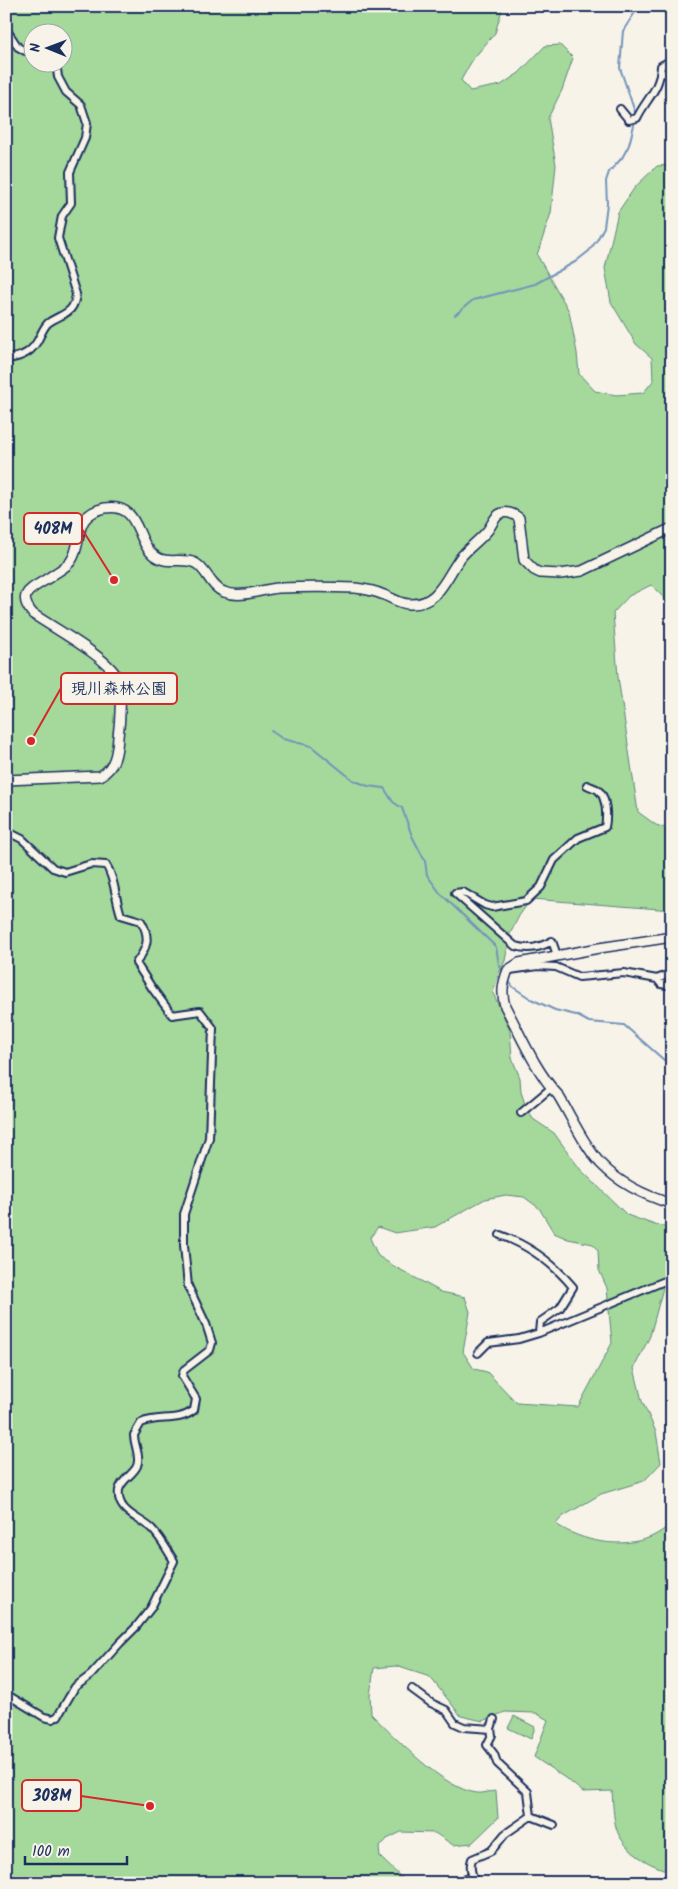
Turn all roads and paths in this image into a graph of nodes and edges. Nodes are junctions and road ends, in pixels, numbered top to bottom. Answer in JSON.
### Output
{"nodes":[{"id":1,"x":663,"y":6,"type":"edge"},
{"id":2,"x":672,"y":13,"type":"edge"},
{"id":3,"x":6,"y":29,"type":"edge"},
{"id":4,"x":22,"y":49,"type":"edge"},
{"id":5,"x":672,"y":60,"type":"edge"},
{"id":6,"x":57,"y":72,"type":"edge"},
{"id":7,"x":660,"y":73,"type":"junction"},
{"id":8,"x":672,"y":74,"type":"edge"},
{"id":9,"x":620,"y":109,"type":"dead end"},
{"id":10,"x":6,"y":359,"type":"edge"},
{"id":11,"x":672,"y":528,"type":"edge"},
{"id":12,"x":6,"y":780,"type":"edge"},
{"id":13,"x":587,"y":785,"type":"dead end"},
{"id":14,"x":6,"y":831,"type":"edge"},
{"id":15,"x":672,"y":938,"type":"edge"},
{"id":16,"x":557,"y":955,"type":"junction"},
{"id":17,"x":508,"y":970,"type":"junction"},
{"id":18,"x":672,"y":973,"type":"edge"},
{"id":19,"x":656,"y":979,"type":"junction"},
{"id":20,"x":672,"y":986,"type":"edge"},
{"id":21,"x":551,"y":1088,"type":"junction"},
{"id":22,"x":521,"y":1113,"type":"dead end"},
{"id":23,"x":672,"y":1204,"type":"edge"},
{"id":24,"x":500,"y":1235,"type":"dead end"},
{"id":25,"x":672,"y":1278,"type":"edge"},
{"id":26,"x":539,"y":1333,"type":"junction"},
{"id":27,"x":478,"y":1353,"type":"dead end"},
{"id":28,"x":672,"y":1414,"type":"edge"},
{"id":29,"x":672,"y":1429,"type":"edge"},
{"id":30,"x":412,"y":1689,"type":"dead end"},
{"id":31,"x":6,"y":1694,"type":"edge"},
{"id":32,"x":494,"y":1719,"type":"dead end"},
{"id":33,"x":491,"y":1728,"type":"junction"},
{"id":34,"x":531,"y":1816,"type":"junction"},
{"id":35,"x":554,"y":1825,"type":"dead end"},
{"id":36,"x":475,"y":1883,"type":"edge"}],
"edges":[{"from":1,"to":2,"type":"street"},
{"from":3,"to":4,"type":"street"},
{"from":5,"to":7,"type":"street"},
{"from":6,"to":10,"type":"street"},
{"from":7,"to":8,"type":"street"},
{"from":7,"to":9,"type":"street"},
{"from":11,"to":12,"type":"street"},
{"from":13,"to":16,"type":"street"},
{"from":14,"to":31,"type":"street"},
{"from":15,"to":16,"type":"street"},
{"from":16,"to":17,"type":"street"},
{"from":17,"to":19,"type":"street"},
{"from":17,"to":21,"type":"street"},
{"from":18,"to":19,"type":"street"},
{"from":19,"to":20,"type":"street"},
{"from":21,"to":22,"type":"street"},
{"from":21,"to":23,"type":"street"},
{"from":24,"to":26,"type":"street"},
{"from":25,"to":26,"type":"street"},
{"from":26,"to":27,"type":"street"},
{"from":28,"to":29,"type":"street"},
{"from":30,"to":33,"type":"street"},
{"from":32,"to":33,"type":"street"},
{"from":33,"to":34,"type":"street"},
{"from":34,"to":35,"type":"street"},
{"from":34,"to":36,"type":"street"}]}
